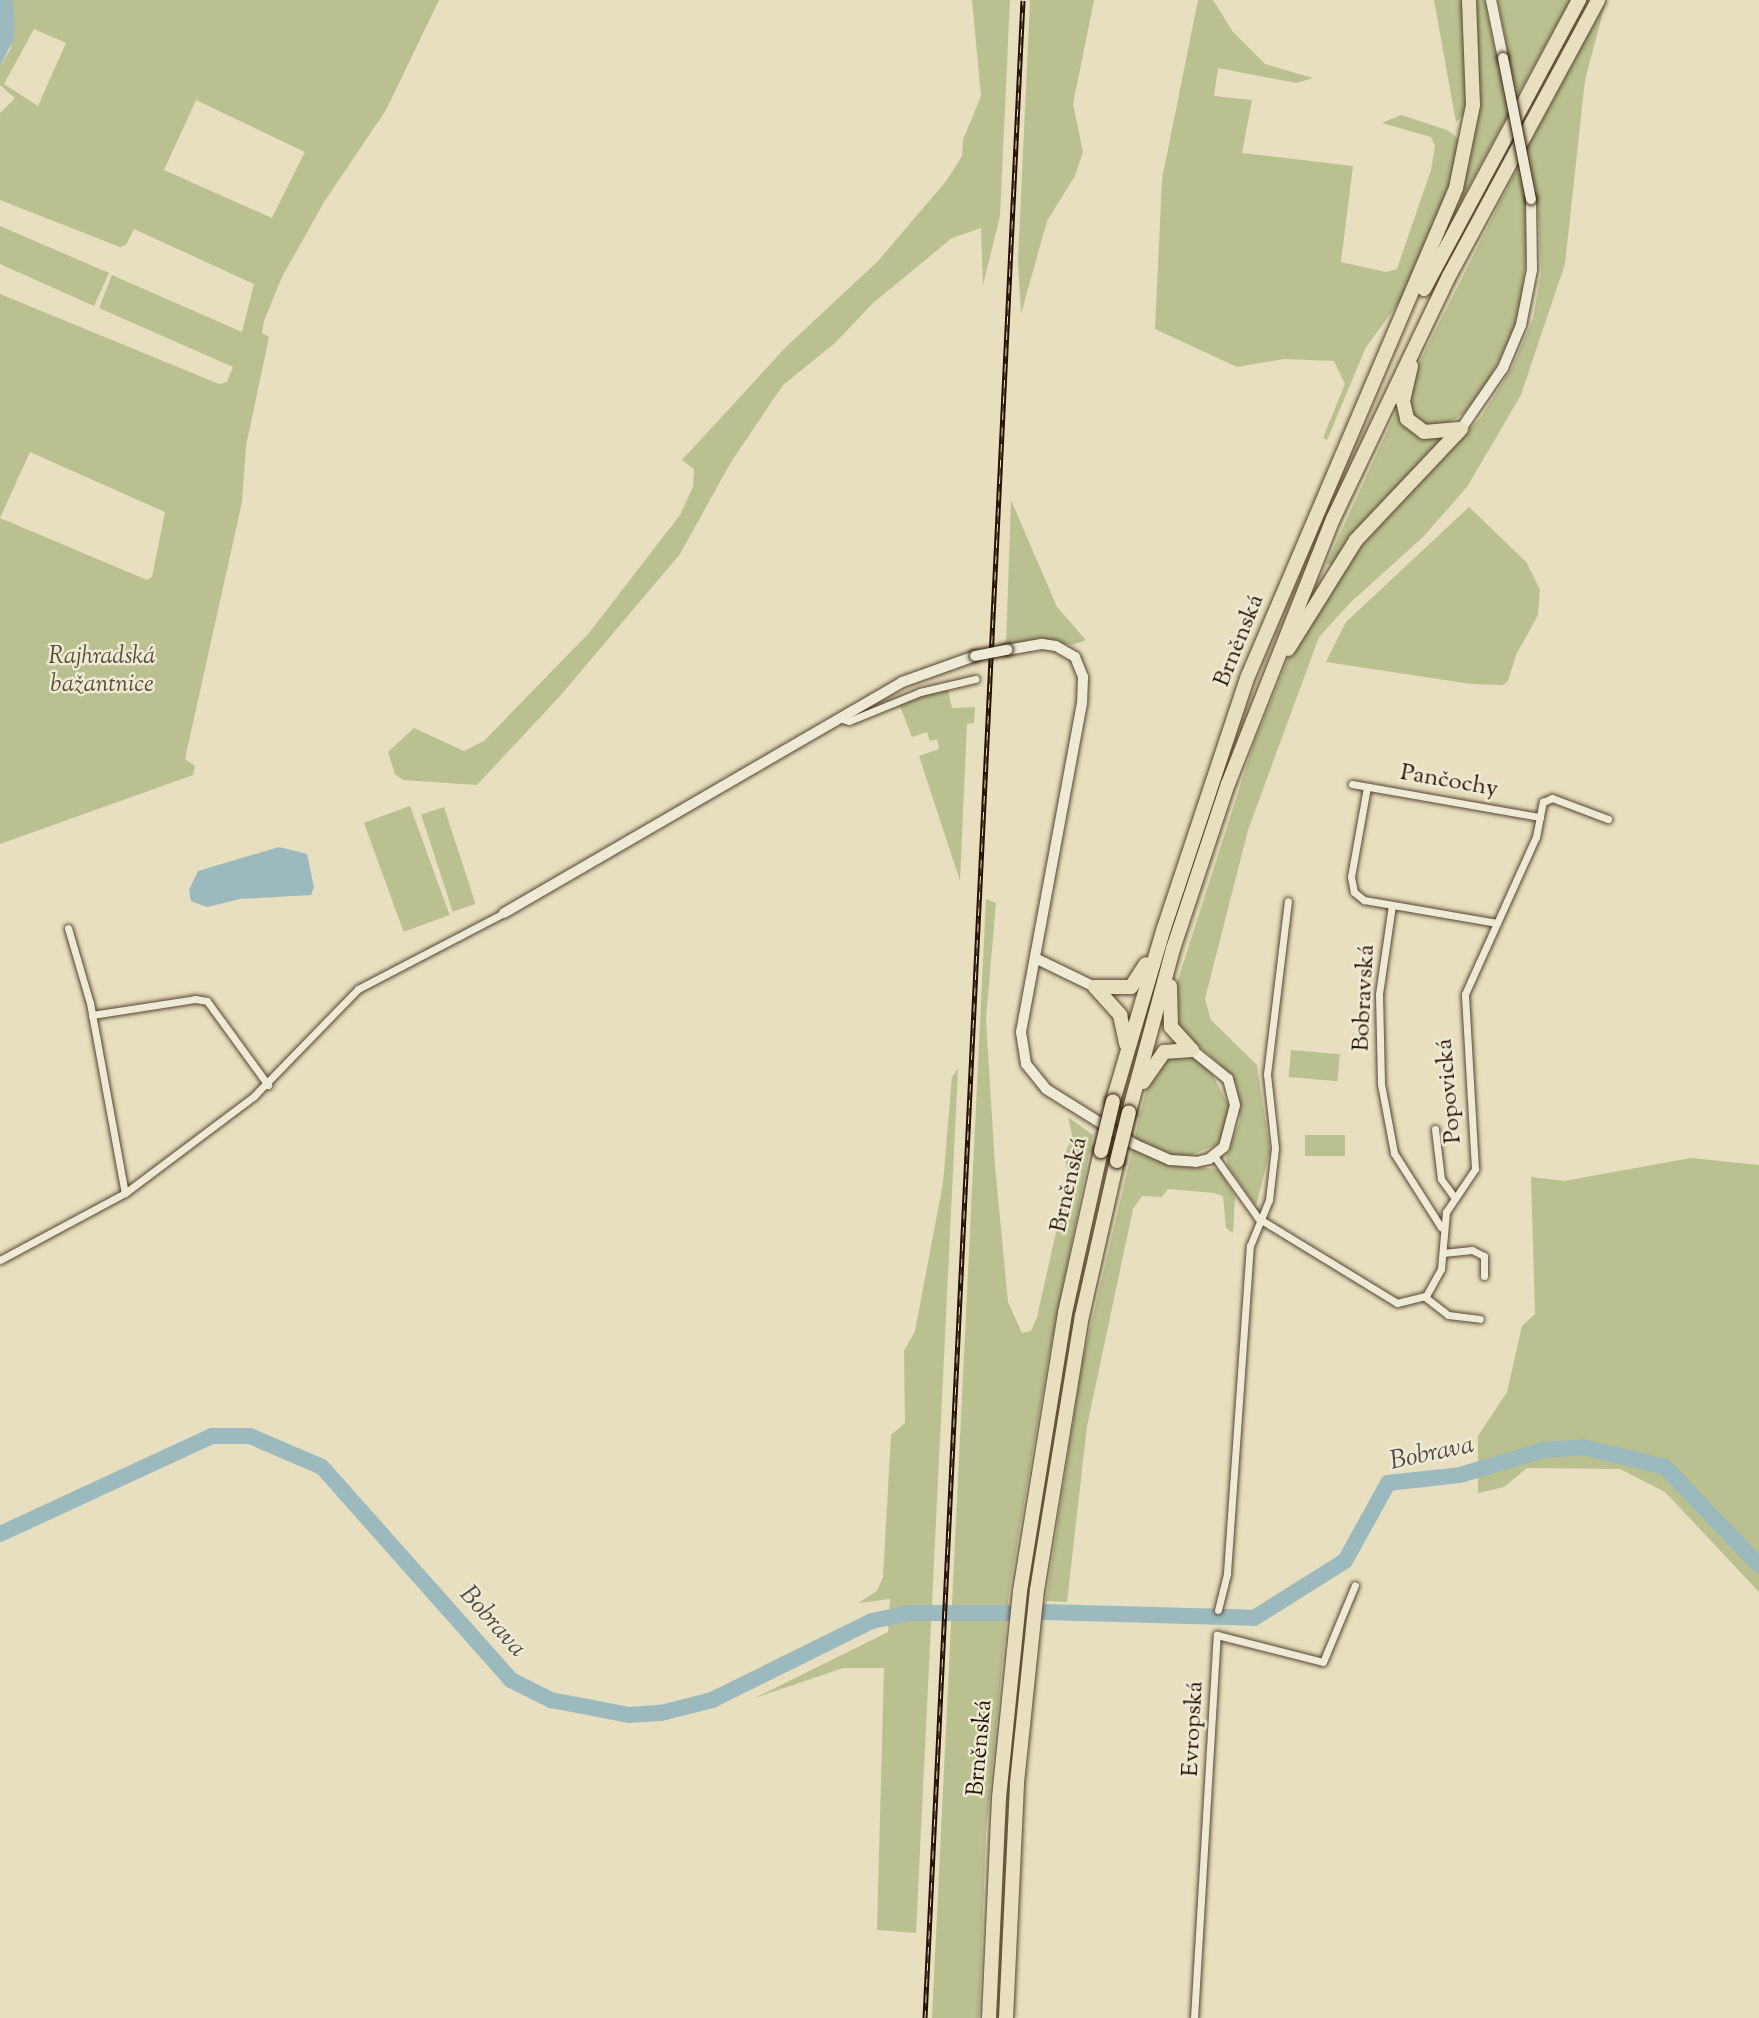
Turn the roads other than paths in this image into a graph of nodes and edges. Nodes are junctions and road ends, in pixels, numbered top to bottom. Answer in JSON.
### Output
{"nodes":[{"id":1,"x":1469,"y":0,"type":"edge"},
{"id":2,"x":1491,"y":0,"type":"edge"},
{"id":3,"x":1580,"y":0,"type":"edge"},
{"id":4,"x":1598,"y":0,"type":"edge"},
{"id":5,"x":1418,"y":339,"type":"junction"},
{"id":6,"x":1367,"y":403,"type":"junction"},
{"id":7,"x":1461,"y":429,"type":"junction"},
{"id":8,"x":975,"y":679,"type":"dead end"},
{"id":9,"x":1257,"y":706,"type":"junction"},
{"id":10,"x":838,"y":717,"type":"junction"},
{"id":11,"x":1352,"y":784,"type":"dead end"},
{"id":12,"x":1367,"y":787,"type":"junction"},
{"id":13,"x":1540,"y":817,"type":"junction"},
{"id":14,"x":1608,"y":819,"type":"dead end"},
{"id":15,"x":1288,"y":901,"type":"dead end"},
{"id":16,"x":1392,"y":905,"type":"junction"},
{"id":17,"x":505,"y":914,"type":"joint"},
{"id":18,"x":1497,"y":923,"type":"junction"},
{"id":19,"x":68,"y":928,"type":"dead end"},
{"id":20,"x":1164,"y":928,"type":"junction"},
{"id":21,"x":1174,"y":948,"type":"junction"},
{"id":22,"x":1035,"y":958,"type":"junction"},
{"id":23,"x":1096,"y":987,"type":"junction"},
{"id":24,"x":92,"y":1016,"type":"junction"},
{"id":25,"x":1192,"y":1049,"type":"junction"},
{"id":26,"x":1126,"y":1056,"type":"junction"},
{"id":27,"x":268,"y":1085,"type":"junction"},
{"id":28,"x":1129,"y":1112,"type":"junction"},
{"id":29,"x":1435,"y":1129,"type":"dead end"},
{"id":30,"x":1214,"y":1156,"type":"junction"},
{"id":31,"x":125,"y":1193,"type":"junction"},
{"id":32,"x":1455,"y":1198,"type":"junction"},
{"id":33,"x":1258,"y":1218,"type":"junction"},
{"id":34,"x":1441,"y":1227,"type":"junction"},
{"id":35,"x":1443,"y":1253,"type":"junction"},
{"id":36,"x":0,"y":1260,"type":"edge"},
{"id":37,"x":1484,"y":1276,"type":"dead end"},
{"id":38,"x":1425,"y":1297,"type":"junction"},
{"id":39,"x":1480,"y":1319,"type":"dead end"},
{"id":40,"x":1355,"y":1585,"type":"dead end"},
{"id":41,"x":1218,"y":1610,"type":"dead end"},
{"id":42,"x":989,"y":2018,"type":"edge"},
{"id":43,"x":1006,"y":2018,"type":"edge"},
{"id":44,"x":1194,"y":2018,"type":"edge"}],
"edges":[{"from":1,"to":6,"type":"highway"},
{"from":2,"to":7,"type":"street","bridge":true},
{"from":3,"to":6,"type":"highway"},
{"from":4,"to":5,"type":"highway"},
{"from":5,"to":7,"type":"highway"},
{"from":5,"to":9,"type":"highway"},
{"from":6,"to":20,"type":"highway","name":"Brněnská"},
{"from":7,"to":9,"type":"highway"},
{"from":8,"to":10,"type":"street"},
{"from":9,"to":21,"type":"highway","name":"Brněnská"},
{"from":10,"to":17,"type":"street"},
{"from":10,"to":22,"type":"street","bridge":true},
{"from":11,"to":12,"type":"street","name":"Pančochy"},
{"from":12,"to":13,"type":"street","name":"Pančochy"},
{"from":12,"to":16,"type":"street"},
{"from":13,"to":14,"type":"street"},
{"from":13,"to":18,"type":"street","name":"Popovická"},
{"from":15,"to":33,"type":"street"},
{"from":16,"to":18,"type":"street"},
{"from":16,"to":34,"type":"street","name":"Bobravská"},
{"from":17,"to":27,"type":"street"},
{"from":18,"to":32,"type":"street","name":"Popovická"},
{"from":19,"to":24,"type":"street"},
{"from":20,"to":23,"type":"highway"},
{"from":20,"to":26,"type":"highway","name":"Brněnská"},
{"from":21,"to":25,"type":"highway"},
{"from":21,"to":28,"type":"highway","name":"Brněnská"},
{"from":22,"to":23,"type":"street"},
{"from":22,"to":30,"type":"street"},
{"from":23,"to":26,"type":"highway"},
{"from":24,"to":27,"type":"street"},
{"from":24,"to":31,"type":"street"},
{"from":25,"to":28,"type":"highway"},
{"from":25,"to":30,"type":"street"},
{"from":26,"to":42,"type":"highway","name":"Brněnská","bridge":true},
{"from":27,"to":31,"type":"street"},
{"from":28,"to":43,"type":"highway","name":"Brněnská","bridge":true},
{"from":29,"to":32,"type":"street"},
{"from":30,"to":33,"type":"street"},
{"from":31,"to":36,"type":"street"},
{"from":32,"to":34,"type":"street","name":"Popovická"},
{"from":33,"to":38,"type":"street"},
{"from":33,"to":41,"type":"street"},
{"from":34,"to":35,"type":"street"},
{"from":35,"to":37,"type":"street"},
{"from":35,"to":38,"type":"street"},
{"from":38,"to":39,"type":"street"},
{"from":40,"to":44,"type":"street","name":"Evropská"}]}
